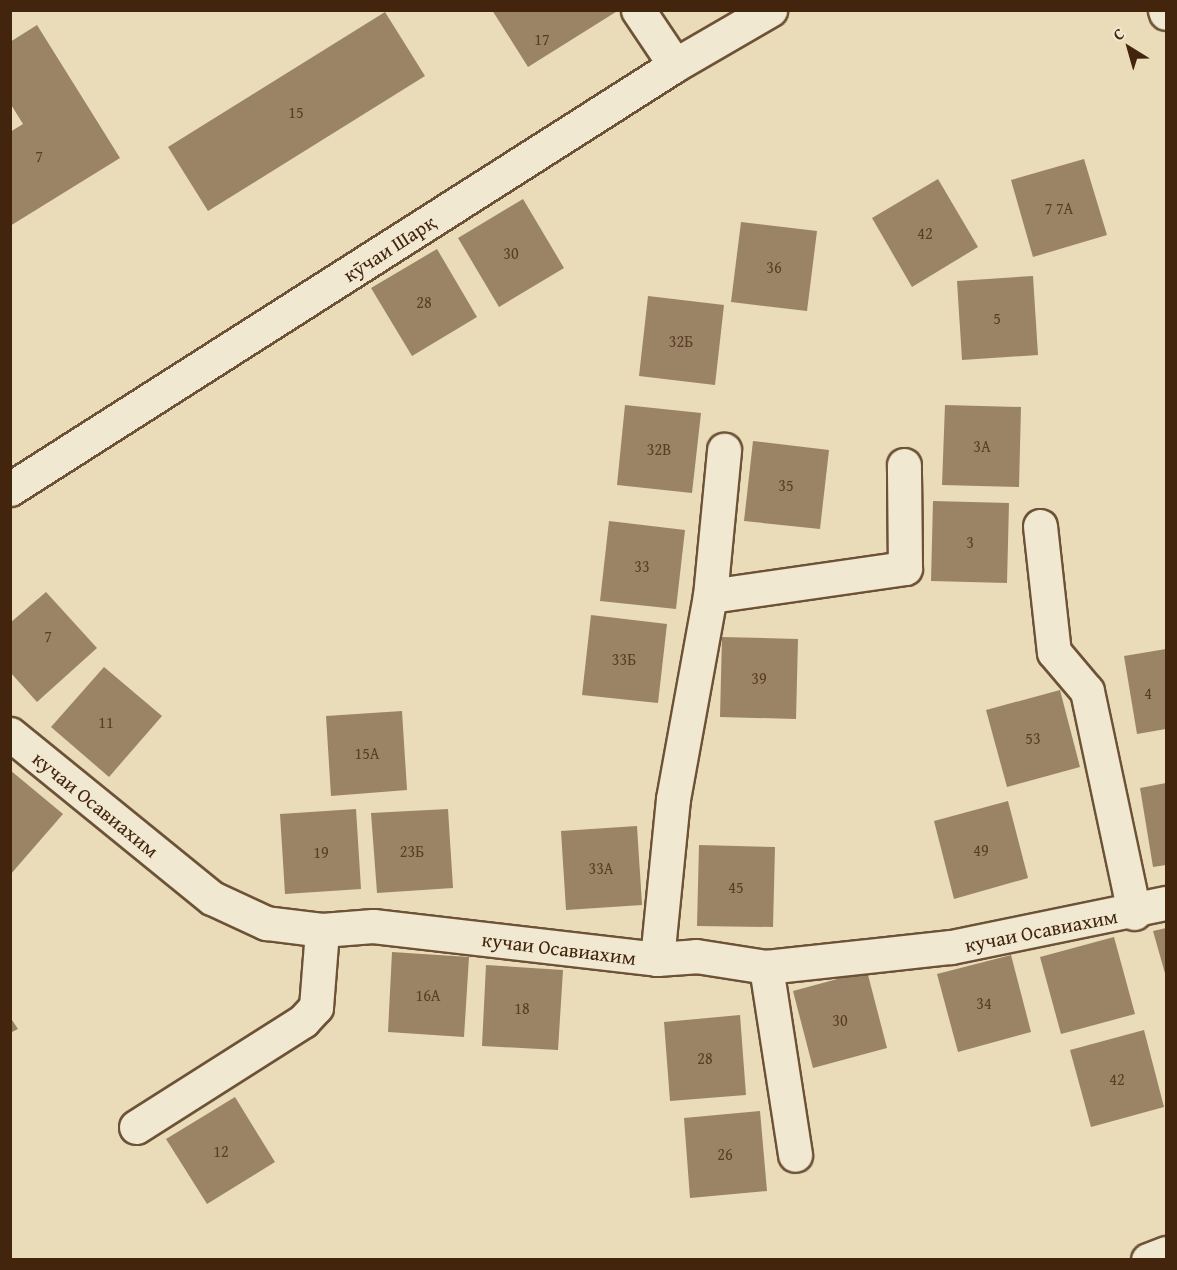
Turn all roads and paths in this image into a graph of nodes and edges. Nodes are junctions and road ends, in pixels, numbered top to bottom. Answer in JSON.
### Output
{"nodes":[{"id":1,"x":638,"y":10,"type":"edge"},
{"id":2,"x":770,"y":10,"type":"edge"},
{"id":3,"x":675,"y":65,"type":"junction"},
{"id":4,"x":724,"y":450,"type":"dead end"},
{"id":5,"x":904,"y":465,"type":"dead end"},
{"id":6,"x":10,"y":489,"type":"edge"},
{"id":7,"x":1040,"y":526,"type":"dead end"},
{"id":8,"x":710,"y":596,"type":"junction"},
{"id":9,"x":10,"y":734,"type":"edge"},
{"id":10,"x":1167,"y":903,"type":"edge"},
{"id":11,"x":1134,"y":913,"type":"junction"},
{"id":12,"x":322,"y":930,"type":"junction"},
{"id":13,"x":657,"y":959,"type":"junction"},
{"id":14,"x":766,"y":967,"type":"junction"},
{"id":15,"x":136,"y":1127,"type":"dead end"},
{"id":16,"x":795,"y":1155,"type":"dead end"},
{"id":17,"x":1167,"y":1253,"type":"edge"},
{"id":18,"x":1148,"y":1260,"type":"edge"}],
"edges":[{"from":1,"to":3,"type":"street"},
{"from":2,"to":3,"type":"street","name":"кӯчаи Шарқ"},
{"from":3,"to":6,"type":"street","name":"кӯчаи Шарқ"},
{"from":4,"to":8,"type":"street"},
{"from":5,"to":8,"type":"street"},
{"from":7,"to":11,"type":"street"},
{"from":8,"to":13,"type":"street"},
{"from":9,"to":12,"type":"street","name":"кучаи Осавиахим"},
{"from":10,"to":11,"type":"street","name":"кучаи Осавиахим"},
{"from":11,"to":14,"type":"street","name":"кучаи Осавиахим"},
{"from":12,"to":13,"type":"street","name":"кучаи Осавиахим"},
{"from":12,"to":15,"type":"street"},
{"from":13,"to":14,"type":"street","name":"кучаи Осавиахим"},
{"from":14,"to":16,"type":"street"},
{"from":17,"to":18,"type":"street"}]}
